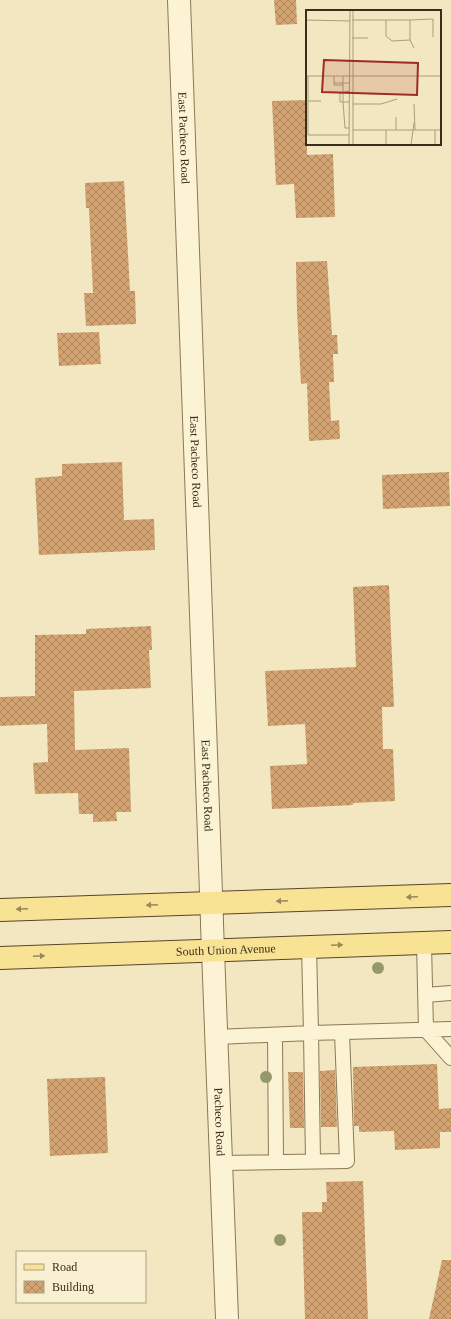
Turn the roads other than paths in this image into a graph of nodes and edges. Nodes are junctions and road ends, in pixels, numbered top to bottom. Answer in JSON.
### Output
{"nodes":[{"id":1,"x":179,"y":0,"type":"edge"},
{"id":2,"x":451,"y":895,"type":"edge"},
{"id":3,"x":0,"y":910,"type":"edge"},
{"id":4,"x":212,"y":913,"type":"junction"},
{"id":5,"x":451,"y":942,"type":"edge"},
{"id":6,"x":424,"y":943,"type":"junction"},
{"id":7,"x":309,"y":946,"type":"junction"},
{"id":8,"x":213,"y":950,"type":"junction"},
{"id":9,"x":0,"y":958,"type":"edge"},
{"id":10,"x":451,"y":993,"type":"edge"},
{"id":11,"x":425,"y":994,"type":"junction"},
{"id":12,"x":451,"y":1029,"type":"edge"},
{"id":13,"x":426,"y":1030,"type":"junction"},
{"id":14,"x":311,"y":1033,"type":"junction"},
{"id":15,"x":342,"y":1033,"type":"junction"},
{"id":16,"x":275,"y":1035,"type":"junction"},
{"id":17,"x":217,"y":1037,"type":"junction"},
{"id":18,"x":451,"y":1058,"type":"edge"},
{"id":19,"x":313,"y":1161,"type":"junction"},
{"id":20,"x":276,"y":1162,"type":"junction"},
{"id":21,"x":221,"y":1163,"type":"junction"},
{"id":22,"x":226,"y":1319,"type":"edge"}],
"edges":[{"from":1,"to":4,"type":"street","name":"East Pacheco Road"},
{"from":2,"to":4,"type":"main road","one_way":true},
{"from":4,"to":3,"type":"main road","one_way":true},
{"from":4,"to":8,"type":"street","name":"Pacheco Road"},
{"from":5,"to":6,"type":"main road","name":"South Union Avenue"},
{"from":7,"to":6,"type":"main road","name":"South Union Avenue","one_way":true},
{"from":6,"to":11,"type":"lane"},
{"from":7,"to":8,"type":"main road","name":"South Union Avenue"},
{"from":7,"to":14,"type":"lane"},
{"from":9,"to":8,"type":"main road","name":"South Union Avenue","one_way":true},
{"from":8,"to":17,"type":"street","name":"Pacheco Road"},
{"from":10,"to":11,"type":"lane"},
{"from":11,"to":13,"type":"lane"},
{"from":12,"to":13,"type":"lane"},
{"from":13,"to":15,"type":"lane"},
{"from":13,"to":18,"type":"lane"},
{"from":14,"to":15,"type":"lane"},
{"from":14,"to":16,"type":"lane"},
{"from":14,"to":19,"type":"lane"},
{"from":15,"to":19,"type":"lane"},
{"from":16,"to":17,"type":"lane"},
{"from":16,"to":20,"type":"lane"},
{"from":17,"to":21,"type":"street","name":"Pacheco Road"},
{"from":19,"to":20,"type":"lane"},
{"from":20,"to":21,"type":"lane"},
{"from":21,"to":22,"type":"street","name":"Pacheco Road"}]}
